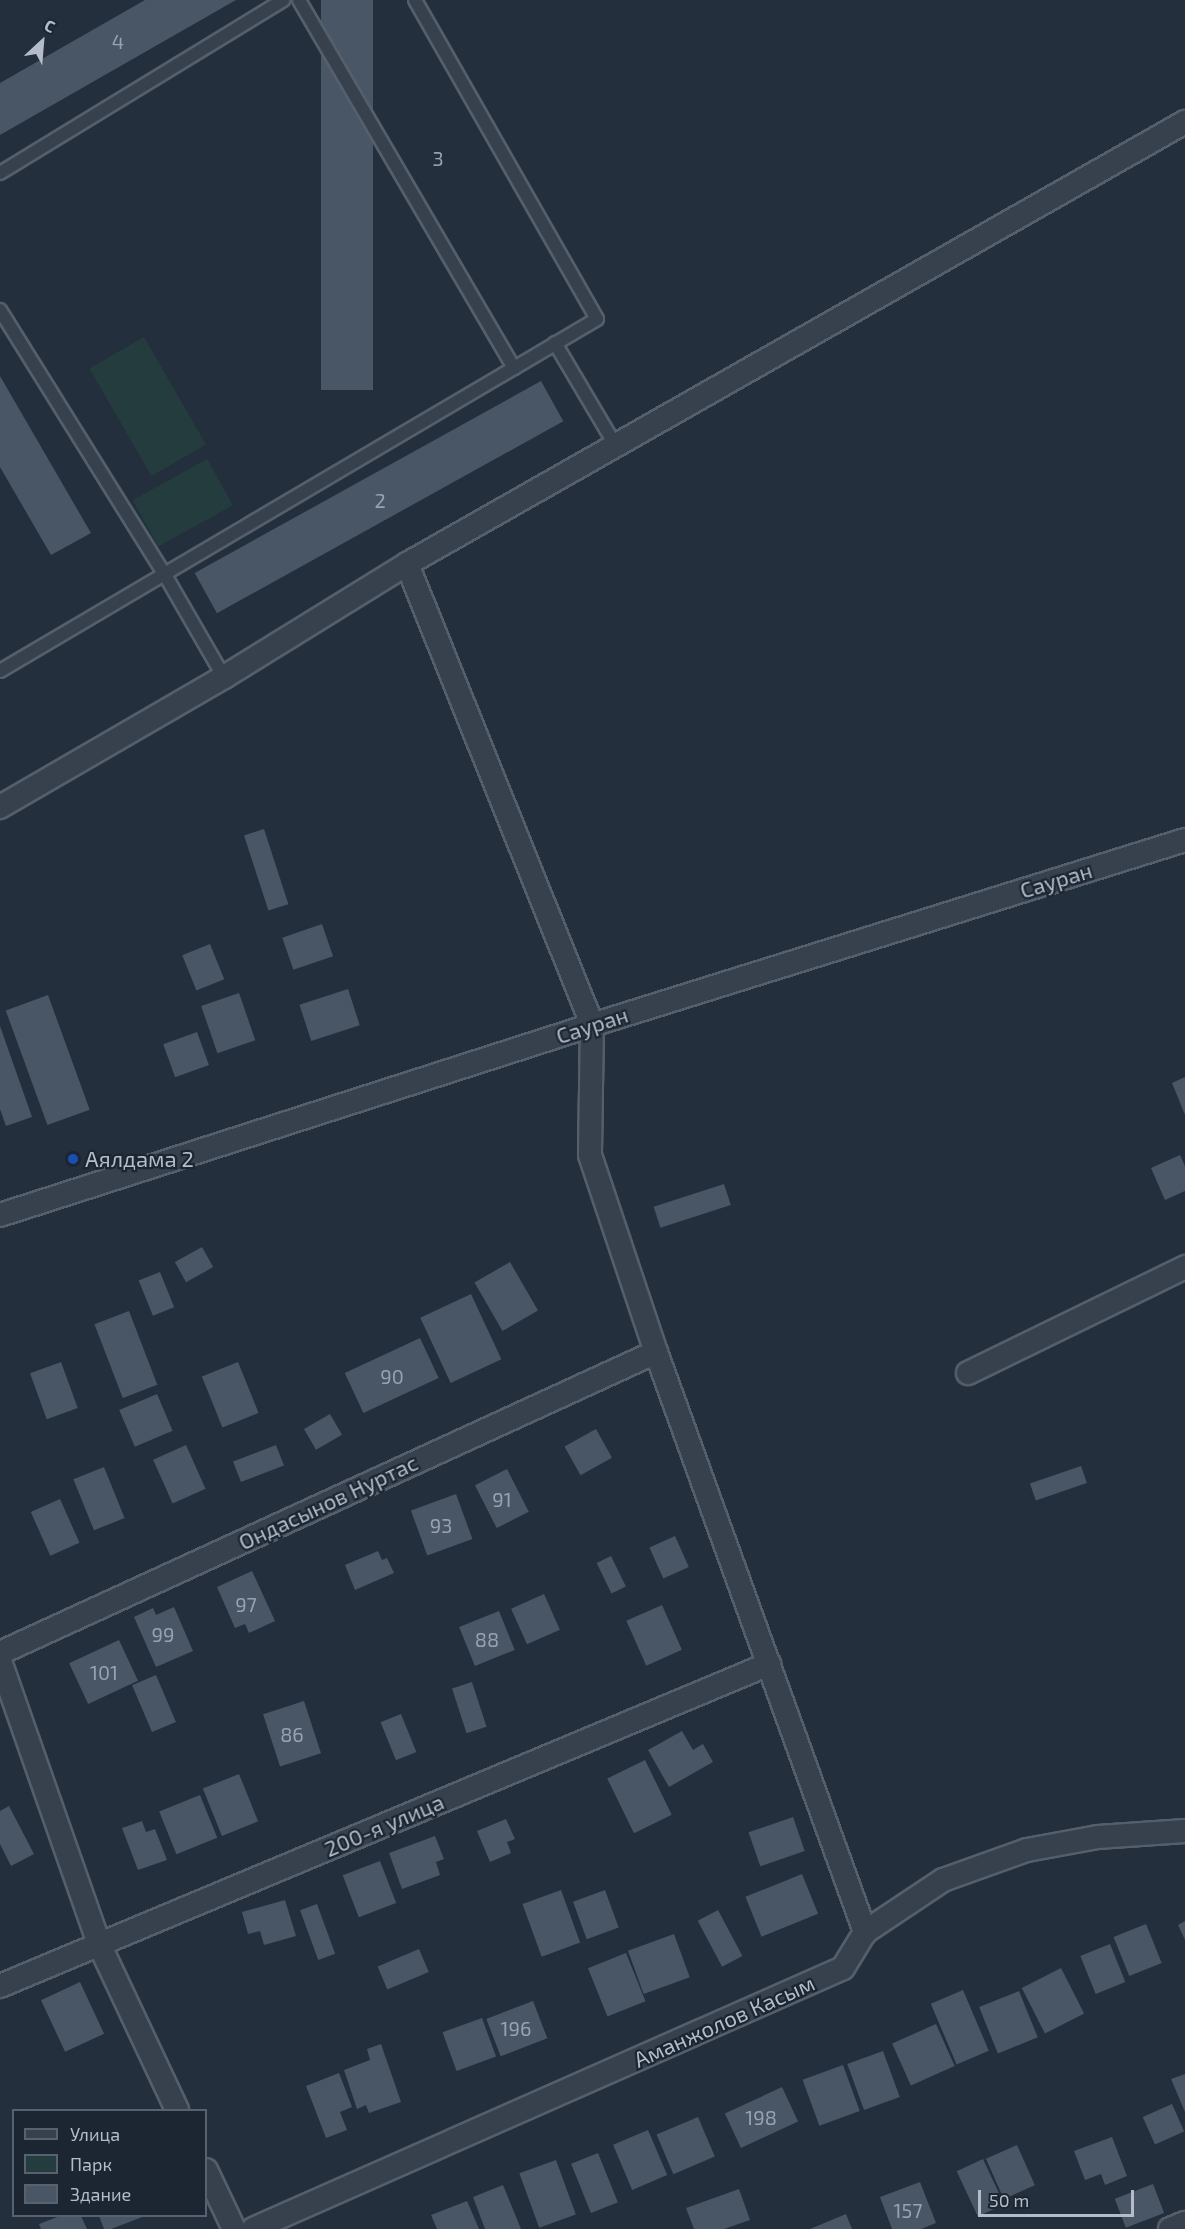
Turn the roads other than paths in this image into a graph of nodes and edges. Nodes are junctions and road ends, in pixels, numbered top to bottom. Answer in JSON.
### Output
{"nodes":[{"id":1,"x":283,"y":0,"type":"edge"},
{"id":2,"x":299,"y":0,"type":"edge"},
{"id":3,"x":415,"y":0,"type":"edge"},
{"id":4,"x":1185,"y":122,"type":"edge"},
{"id":5,"x":0,"y":172,"type":"edge"},
{"id":6,"x":0,"y":310,"type":"edge"},
{"id":7,"x":555,"y":344,"type":"junction"},
{"id":8,"x":514,"y":368,"type":"junction"},
{"id":9,"x":616,"y":446,"type":"junction"},
{"id":10,"x":407,"y":564,"type":"junction"},
{"id":11,"x":165,"y":575,"type":"junction"},
{"id":12,"x":0,"y":671,"type":"edge"},
{"id":13,"x":225,"y":677,"type":"junction"},
{"id":14,"x":0,"y":807,"type":"edge"},
{"id":15,"x":1185,"y":840,"type":"edge"},
{"id":16,"x":592,"y":1024,"type":"junction"},
{"id":17,"x":0,"y":1215,"type":"edge"},
{"id":18,"x":1185,"y":1267,"type":"edge"},
{"id":19,"x":656,"y":1352,"type":"junction"},
{"id":20,"x":968,"y":1373,"type":"dead end"},
{"id":21,"x":0,"y":1653,"type":"edge"},
{"id":22,"x":0,"y":1661,"type":"edge"},
{"id":23,"x":768,"y":1664,"type":"junction"},
{"id":24,"x":1185,"y":1831,"type":"edge"},
{"id":25,"x":865,"y":1932,"type":"junction"},
{"id":26,"x":99,"y":1944,"type":"junction"},
{"id":27,"x":0,"y":1986,"type":"edge"},
{"id":28,"x":177,"y":2109,"type":"edge"},
{"id":29,"x":207,"y":2172,"type":"edge"},
{"id":30,"x":1185,"y":2223,"type":"edge"},
{"id":31,"x":234,"y":2229,"type":"edge"},
{"id":32,"x":253,"y":2229,"type":"edge"},
{"id":33,"x":1170,"y":2229,"type":"edge"}],
"edges":[{"from":1,"to":5,"type":"lane"},
{"from":2,"to":8,"type":"lane"},
{"from":3,"to":7,"type":"lane"},
{"from":4,"to":9,"type":"street"},
{"from":6,"to":11,"type":"lane"},
{"from":7,"to":8,"type":"lane"},
{"from":7,"to":9,"type":"lane"},
{"from":8,"to":11,"type":"lane"},
{"from":9,"to":10,"type":"street"},
{"from":10,"to":13,"type":"street"},
{"from":10,"to":16,"type":"street"},
{"from":11,"to":12,"type":"lane"},
{"from":11,"to":13,"type":"lane"},
{"from":13,"to":14,"type":"street"},
{"from":15,"to":16,"type":"street","name":"Сауран"},
{"from":16,"to":17,"type":"street","name":"Сауран"},
{"from":16,"to":19,"type":"street"},
{"from":18,"to":20,"type":"street"},
{"from":19,"to":21,"type":"street","name":"Ондасынов Нуртас"},
{"from":19,"to":23,"type":"street"},
{"from":22,"to":26,"type":"street"},
{"from":23,"to":25,"type":"street"},
{"from":23,"to":26,"type":"street","name":"200-я улица"},
{"from":24,"to":25,"type":"street","name":"Аманжолов Касым"},
{"from":25,"to":32,"type":"street","name":"Аманжолов Касым"},
{"from":26,"to":27,"type":"street","name":"200-я улица"},
{"from":26,"to":28,"type":"street"},
{"from":29,"to":31,"type":"street"},
{"from":30,"to":33,"type":"street"}]}
